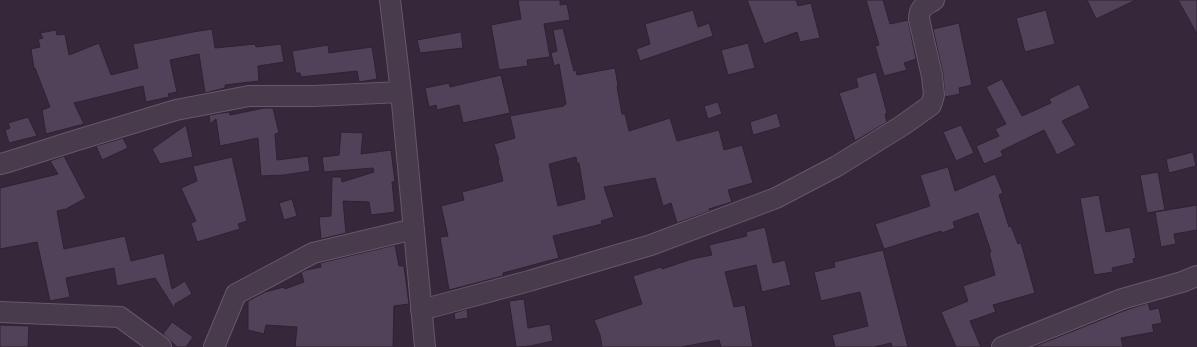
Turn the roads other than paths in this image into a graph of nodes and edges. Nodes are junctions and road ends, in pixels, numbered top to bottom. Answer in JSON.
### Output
{"nodes":[{"id":1,"x":390,"y":0,"type":"edge"},
{"id":2,"x":934,"y":0,"type":"edge"},
{"id":3,"x":401,"y":92,"type":"junction"},
{"id":4,"x":0,"y":164,"type":"edge"},
{"id":5,"x":414,"y":229,"type":"junction"},
{"id":6,"x":1197,"y":276,"type":"edge"},
{"id":7,"x":421,"y":310,"type":"junction"},
{"id":8,"x":0,"y":312,"type":"edge"},
{"id":9,"x":161,"y":347,"type":"edge"},
{"id":10,"x":214,"y":347,"type":"edge"},
{"id":11,"x":425,"y":347,"type":"edge"},
{"id":12,"x":1002,"y":347,"type":"edge"}],
"edges":[{"from":1,"to":3,"type":"street"},
{"from":2,"to":7,"type":"street"},
{"from":3,"to":4,"type":"street"},
{"from":3,"to":5,"type":"street"},
{"from":5,"to":7,"type":"street"},
{"from":5,"to":10,"type":"street"},
{"from":6,"to":12,"type":"street"},
{"from":7,"to":11,"type":"street"},
{"from":8,"to":9,"type":"street"}]}
